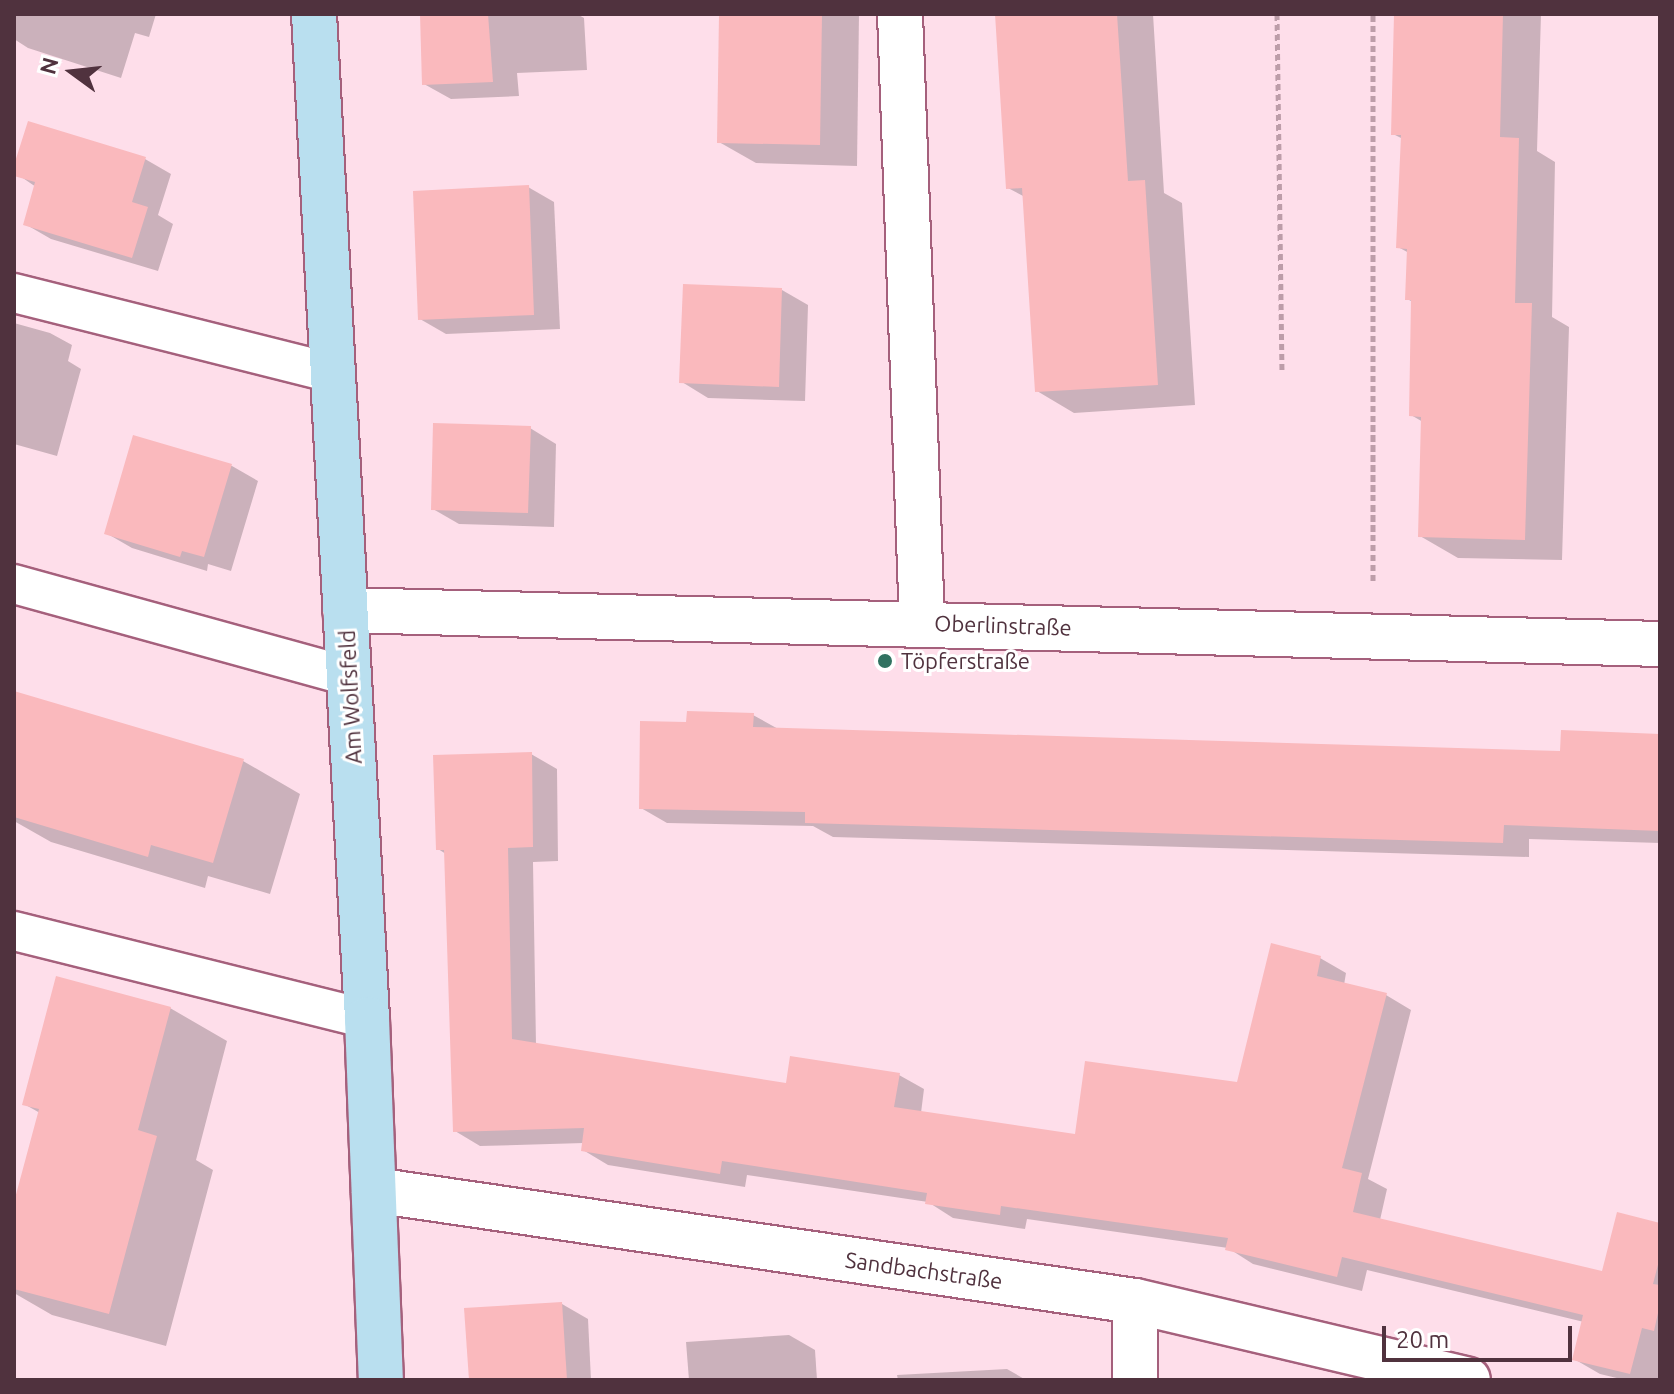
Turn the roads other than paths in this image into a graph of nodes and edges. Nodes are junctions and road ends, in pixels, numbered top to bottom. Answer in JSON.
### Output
{"nodes":[{"id":1,"x":314,"y":14,"type":"edge"},
{"id":2,"x":900,"y":14,"type":"edge"},
{"id":3,"x":14,"y":293,"type":"edge"},
{"id":4,"x":333,"y":373,"type":"junction"},
{"id":5,"x":14,"y":584,"type":"edge"},
{"id":6,"x":345,"y":610,"type":"junction"},
{"id":7,"x":922,"y":622,"type":"junction"},
{"id":8,"x":1660,"y":644,"type":"edge"},
{"id":9,"x":349,"y":676,"type":"junction"},
{"id":10,"x":14,"y":931,"type":"edge"},
{"id":11,"x":367,"y":1019,"type":"junction"},
{"id":12,"x":374,"y":1190,"type":"junction"},
{"id":13,"x":1135,"y":1301,"type":"junction"},
{"id":14,"x":381,"y":1380,"type":"edge"},
{"id":15,"x":1135,"y":1380,"type":"edge"},
{"id":16,"x":1468,"y":1380,"type":"edge"}],
"edges":[{"from":1,"to":4,"type":"street","name":"Am Wolfsfeld"},
{"from":2,"to":7,"type":"street"},
{"from":3,"to":4,"type":"lane"},
{"from":4,"to":6,"type":"street","name":"Am Wolfsfeld"},
{"from":5,"to":9,"type":"lane"},
{"from":6,"to":7,"type":"street","name":"Oberlinstraße"},
{"from":6,"to":9,"type":"street","name":"Am Wolfsfeld"},
{"from":7,"to":8,"type":"street","name":"Oberlinstraße"},
{"from":9,"to":11,"type":"street","name":"Am Wolfsfeld"},
{"from":10,"to":11,"type":"lane"},
{"from":11,"to":12,"type":"street","name":"Am Wolfsfeld"},
{"from":12,"to":13,"type":"street","name":"Sandbachstraße"},
{"from":12,"to":14,"type":"street","name":"Am Wolfsfeld"},
{"from":13,"to":15,"type":"street"},
{"from":13,"to":16,"type":"street","name":"Sandbachstraße"}]}
